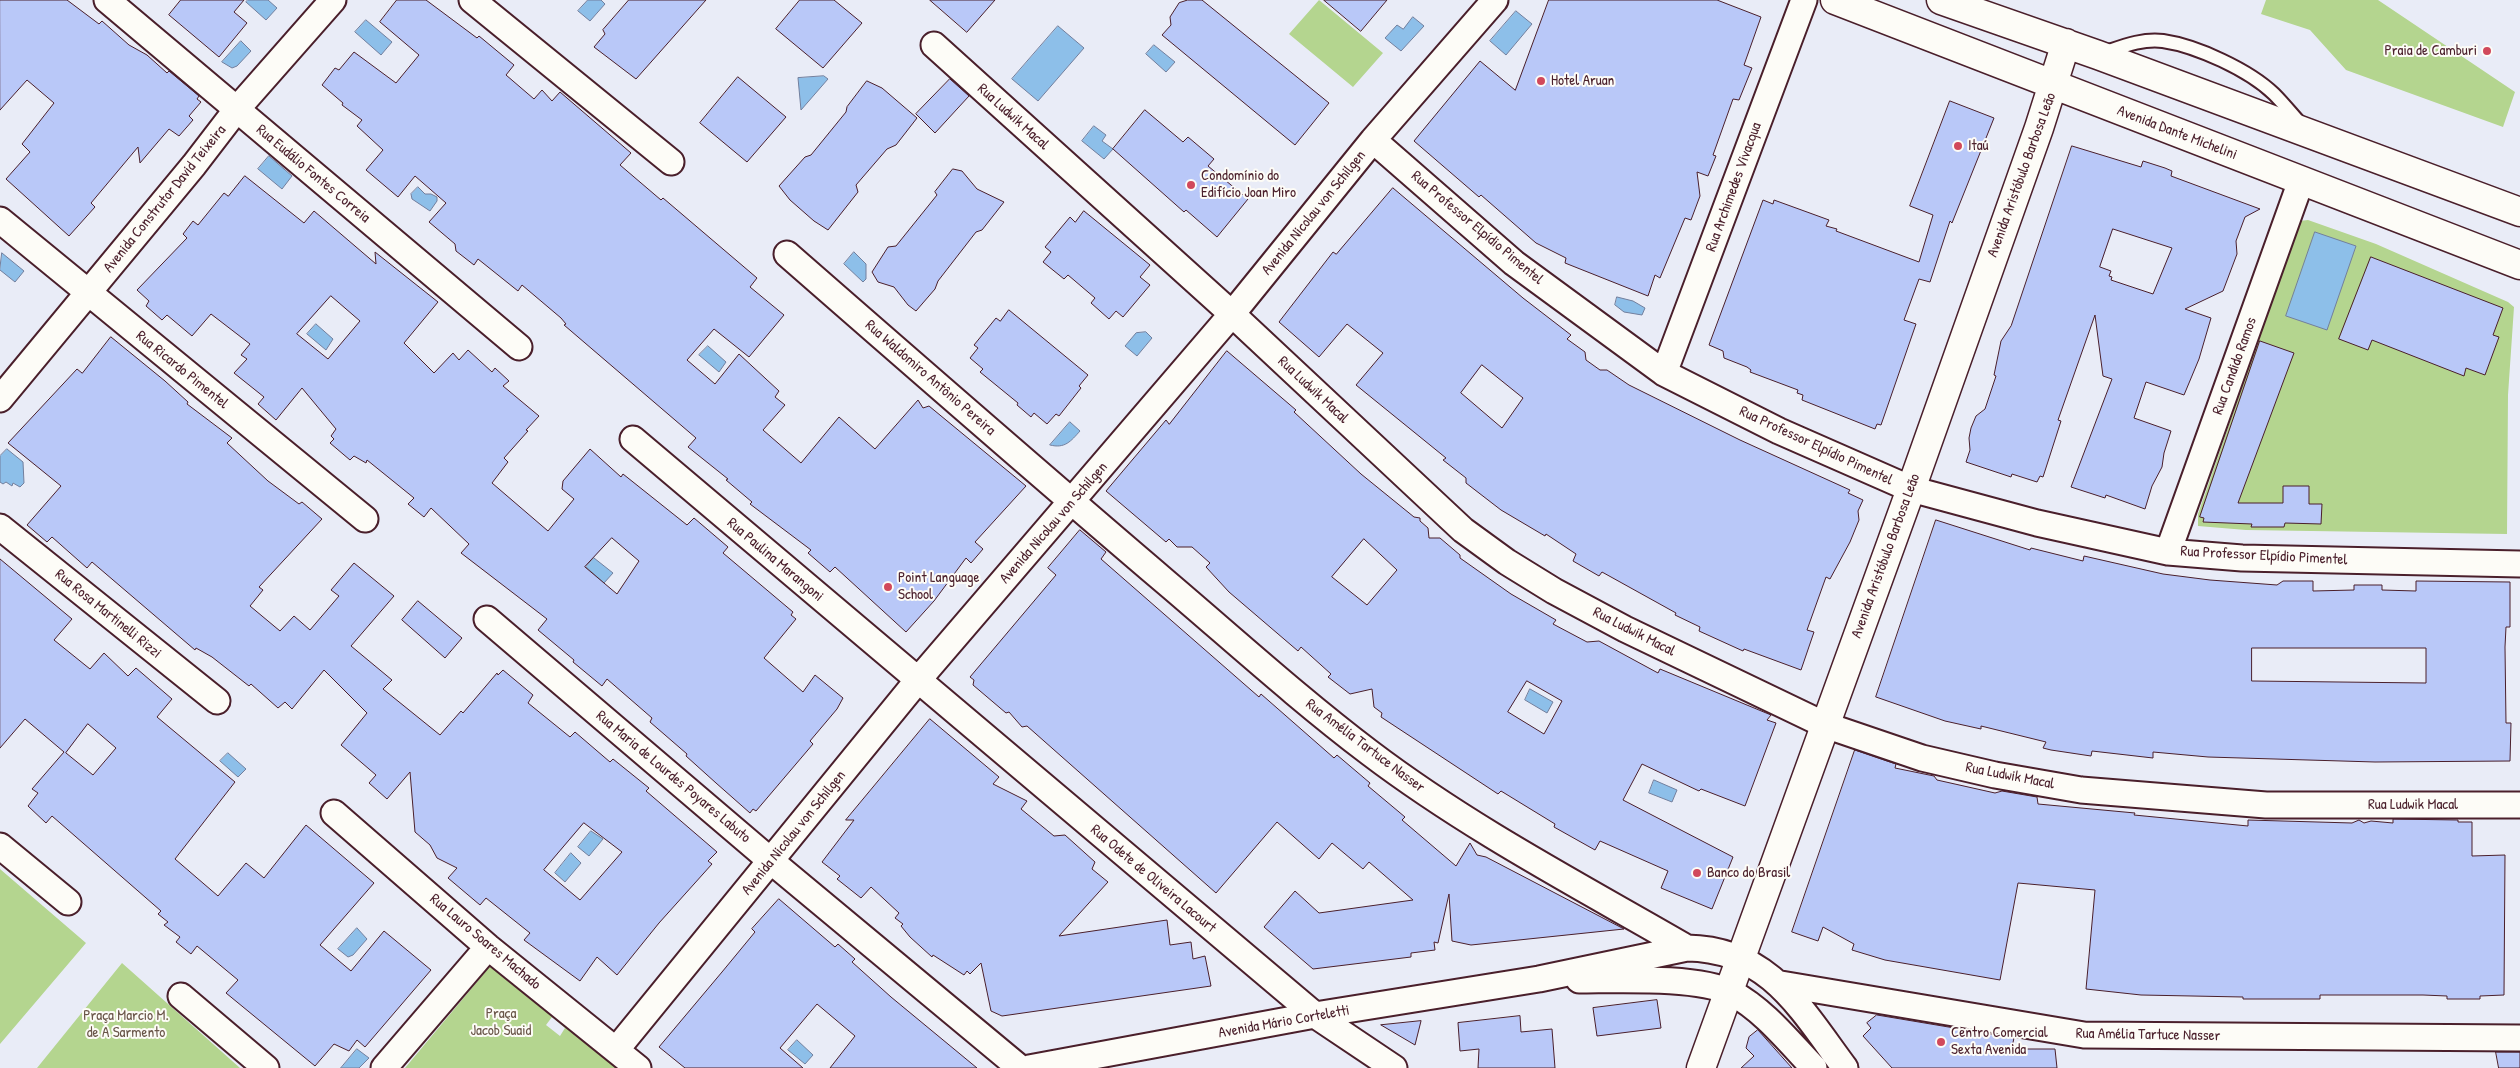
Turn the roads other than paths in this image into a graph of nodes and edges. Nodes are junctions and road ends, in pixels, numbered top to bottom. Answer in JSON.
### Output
{"nodes":[{"id":1,"x":106,"y":0,"type":"edge"},
{"id":2,"x":333,"y":0,"type":"edge"},
{"id":3,"x":472,"y":0,"type":"edge"},
{"id":4,"x":1495,"y":0,"type":"edge"},
{"id":5,"x":1804,"y":0,"type":"edge"},
{"id":6,"x":1835,"y":0,"type":"edge"},
{"id":7,"x":1941,"y":0,"type":"edge"},
{"id":8,"x":2066,"y":43,"type":"junction"},
{"id":9,"x":934,"y":45,"type":"dead end"},
{"id":10,"x":2098,"y":55,"type":"junction"},
{"id":11,"x":2054,"y":84,"type":"junction"},
{"id":12,"x":237,"y":110,"type":"junction"},
{"id":13,"x":2310,"y":134,"type":"junction"},
{"id":14,"x":1373,"y":140,"type":"junction"},
{"id":15,"x":671,"y":162,"type":"dead end"},
{"id":16,"x":2301,"y":181,"type":"junction"},
{"id":17,"x":2520,"y":212,"type":"edge"},
{"id":18,"x":0,"y":220,"type":"edge"},
{"id":19,"x":788,"y":254,"type":"dead end"},
{"id":20,"x":2520,"y":265,"type":"edge"},
{"id":21,"x":88,"y":294,"type":"junction"},
{"id":22,"x":1232,"y":314,"type":"junction"},
{"id":23,"x":519,"y":348,"type":"dead end"},
{"id":24,"x":1664,"y":373,"type":"junction"},
{"id":25,"x":0,"y":399,"type":"edge"},
{"id":26,"x":633,"y":439,"type":"dead end"},
{"id":27,"x":1911,"y":489,"type":"junction"},
{"id":28,"x":1072,"y":502,"type":"junction"},
{"id":29,"x":365,"y":520,"type":"dead end"},
{"id":30,"x":0,"y":527,"type":"edge"},
{"id":31,"x":2168,"y":552,"type":"junction"},
{"id":32,"x":2520,"y":564,"type":"edge"},
{"id":33,"x":487,"y":619,"type":"dead end"},
{"id":34,"x":918,"y":680,"type":"junction"},
{"id":35,"x":217,"y":700,"type":"dead end"},
{"id":36,"x":1825,"y":725,"type":"junction"},
{"id":37,"x":2520,"y":805,"type":"edge"},
{"id":38,"x":334,"y":813,"type":"dead end"},
{"id":39,"x":0,"y":846,"type":"edge"},
{"id":40,"x":772,"y":861,"type":"junction"},
{"id":41,"x":68,"y":902,"type":"dead end"},
{"id":42,"x":488,"y":947,"type":"junction"},
{"id":43,"x":1687,"y":948,"type":"junction"},
{"id":44,"x":1742,"y":958,"type":"junction"},
{"id":45,"x":1539,"y":979,"type":"junction"},
{"id":46,"x":1781,"y":984,"type":"junction"},
{"id":47,"x":1729,"y":992,"type":"junction"},
{"id":48,"x":181,"y":996,"type":"dead end"},
{"id":49,"x":1315,"y":1015,"type":"junction"},
{"id":50,"x":2520,"y":1038,"type":"edge"},
{"id":51,"x":616,"y":1050,"type":"junction"},
{"id":52,"x":266,"y":1068,"type":"edge"},
{"id":53,"x":384,"y":1068,"type":"edge"},
{"id":54,"x":638,"y":1068,"type":"edge"},
{"id":55,"x":1020,"y":1068,"type":"edge"},
{"id":56,"x":1029,"y":1068,"type":"edge"},
{"id":57,"x":1394,"y":1068,"type":"edge"},
{"id":58,"x":1701,"y":1068,"type":"edge"},
{"id":59,"x":1814,"y":1068,"type":"edge"},
{"id":60,"x":1845,"y":1068,"type":"edge"}],
"edges":[{"from":1,"to":12,"type":"street","name":"Rua Eudálio Fontes Correia"},
{"from":2,"to":12,"type":"street","name":"Avenida Construtor David Teixeira"},
{"from":3,"to":15,"type":"street"},
{"from":4,"to":14,"type":"street","name":"Avenida Nicolau von Schilgen"},
{"from":5,"to":24,"type":"street","name":"Rua Archimedes Vivacqua"},
{"from":6,"to":11,"type":"main road","name":"Avenida Dante Michelini"},
{"from":7,"to":8,"type":"main road"},
{"from":8,"to":10,"type":"main road"},
{"from":8,"to":11,"type":"main road","name":"Avenida Aristóbulo Barbosa Leão"},
{"from":9,"to":22,"type":"street","name":"Rua Ludwik Macal"},
{"from":10,"to":13,"type":"main road"},
{"from":10,"to":13,"type":"lane"},
{"from":11,"to":16,"type":"main road","name":"Avenida Dante Michelini"},
{"from":11,"to":27,"type":"main road","name":"Avenida Aristóbulo Barbosa Leão"},
{"from":12,"to":21,"type":"street","name":"Avenida Construtor David Teixeira"},
{"from":12,"to":23,"type":"street","name":"Rua Eudálio Fontes Correia"},
{"from":13,"to":17,"type":"main road"},
{"from":14,"to":22,"type":"street","name":"Avenida Nicolau von Schilgen"},
{"from":14,"to":24,"type":"street","name":"Rua Professor Elpídio Pimentel"},
{"from":16,"to":20,"type":"main road","name":"Avenida Dante Michelini"},
{"from":16,"to":31,"type":"street","name":"Rua Candido Ramos"},
{"from":18,"to":21,"type":"street","name":"Rua Ricardo Pimentel"},
{"from":19,"to":28,"type":"street","name":"Rua Waldomiro Antônio Pereira"},
{"from":21,"to":25,"type":"street","name":"Avenida Construtor David Teixeira"},
{"from":21,"to":29,"type":"street","name":"Rua Ricardo Pimentel"},
{"from":22,"to":28,"type":"street","name":"Avenida Nicolau von Schilgen"},
{"from":22,"to":36,"type":"street","name":"Rua Ludwik Macal"},
{"from":24,"to":27,"type":"street","name":"Rua Professor Elpídio Pimentel"},
{"from":26,"to":34,"type":"street","name":"Rua Paulina Marangoni"},
{"from":27,"to":31,"type":"street","name":"Rua Professor Elpídio Pimentel"},
{"from":27,"to":36,"type":"main road","name":"Avenida Aristóbulo Barbosa Leão"},
{"from":28,"to":34,"type":"street","name":"Avenida Nicolau von Schilgen"},
{"from":28,"to":43,"type":"street","name":"Rua Amélia Tartuce Nasser"},
{"from":30,"to":35,"type":"street","name":"Rua Rosa Martinelli Rizzi"},
{"from":31,"to":32,"type":"street","name":"Rua Professor Elpídio Pimentel"},
{"from":33,"to":40,"type":"street","name":"Rua Maria de Lourdes Poyares Labuto"},
{"from":34,"to":40,"type":"street","name":"Avenida Nicolau von Schilgen"},
{"from":34,"to":49,"type":"street","name":"Rua Odete de Oliveira Lacourt"},
{"from":36,"to":37,"type":"street","name":"Rua Ludwik Macal"},
{"from":36,"to":44,"type":"main road","name":"Avenida Aristóbulo Barbosa Leão"},
{"from":38,"to":42,"type":"street","name":"Rua Lauro Soares Machado"},
{"from":39,"to":41,"type":"street"},
{"from":40,"to":51,"type":"street","name":"Avenida Nicolau von Schilgen"},
{"from":40,"to":55,"type":"street","name":"Rua Maria de Lourdes Poyares Labuto"},
{"from":42,"to":51,"type":"street","name":"Rua Lauro Soares Machado"},
{"from":42,"to":53,"type":"street"},
{"from":43,"to":44,"type":"street","name":"Avenida Mário Corteletti"},
{"from":43,"to":45,"type":"street","name":"Avenida Mário Corteletti"},
{"from":44,"to":46,"type":"street","name":"Avenida Mário Corteletti"},
{"from":44,"to":47,"type":"main road","name":"Avenida Aristóbulo Barbosa Leão"},
{"from":45,"to":47,"type":"street","name":"Avenida Mário Corteletti"},
{"from":45,"to":49,"type":"street","name":"Avenida Mário Corteletti"},
{"from":46,"to":50,"type":"street","name":"Rua Amélia Tartuce Nasser"},
{"from":46,"to":60,"type":"street"},
{"from":47,"to":58,"type":"main road","name":"Avenida Aristóbulo Barbosa Leão"},
{"from":47,"to":59,"type":"street"},
{"from":48,"to":52,"type":"street"},
{"from":49,"to":56,"type":"street","name":"Avenida Mário Corteletti"},
{"from":49,"to":57,"type":"street","name":"Rua Odete de Oliveira Lacourt"},
{"from":51,"to":54,"type":"street","name":"Rua Lauro Soares Machado"}]}
